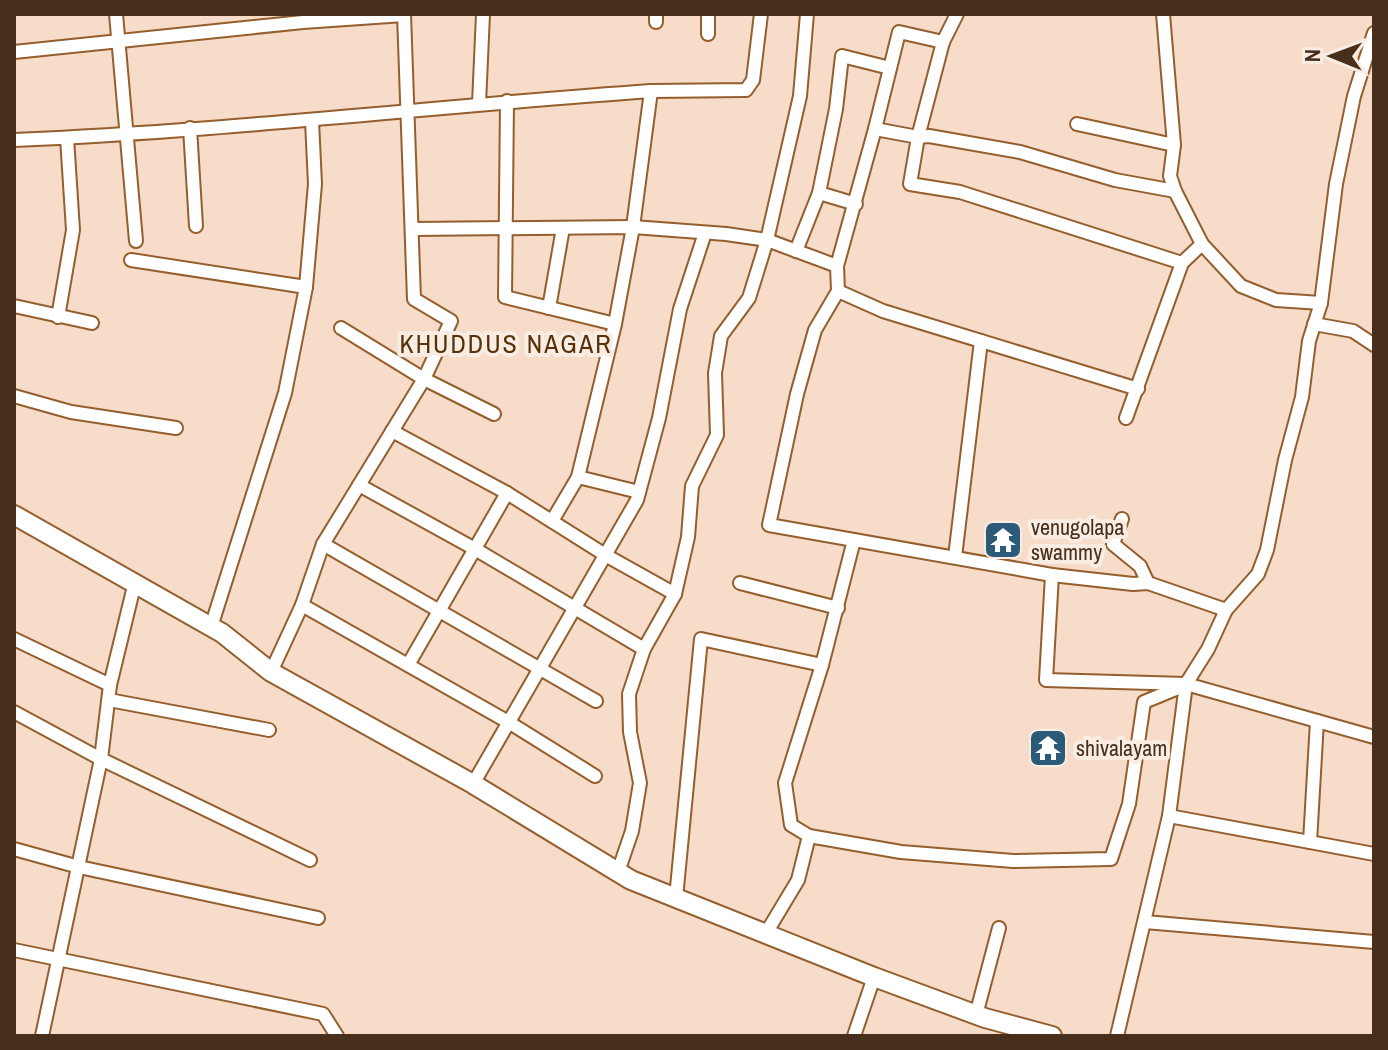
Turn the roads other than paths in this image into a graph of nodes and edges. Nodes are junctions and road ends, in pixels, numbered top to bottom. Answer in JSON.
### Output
{"nodes":[{"id":1,"x":116,"y":14,"type":"edge"},
{"id":2,"x":404,"y":14,"type":"edge"},
{"id":3,"x":483,"y":14,"type":"edge"},
{"id":4,"x":708,"y":14,"type":"edge"},
{"id":5,"x":761,"y":14,"type":"edge"},
{"id":6,"x":807,"y":14,"type":"edge"},
{"id":7,"x":957,"y":14,"type":"edge"},
{"id":8,"x":1163,"y":14,"type":"edge"},
{"id":9,"x":302,"y":18,"type":"edge"},
{"id":10,"x":1374,"y":33,"type":"edge"},
{"id":11,"x":708,"y":34,"type":"dead end"},
{"id":12,"x":118,"y":42,"type":"junction"},
{"id":13,"x":943,"y":42,"type":"junction"},
{"id":14,"x":14,"y":52,"type":"edge"},
{"id":15,"x":890,"y":68,"type":"junction"},
{"id":16,"x":651,"y":91,"type":"junction"},
{"id":17,"x":507,"y":101,"type":"junction"},
{"id":18,"x":479,"y":104,"type":"junction"},
{"id":19,"x":408,"y":110,"type":"junction"},
{"id":20,"x":312,"y":121,"type":"junction"},
{"id":21,"x":1077,"y":124,"type":"dead end"},
{"id":22,"x":190,"y":128,"type":"junction"},
{"id":23,"x":875,"y":129,"type":"junction"},
{"id":24,"x":126,"y":132,"type":"junction"},
{"id":25,"x":918,"y":137,"type":"junction"},
{"id":26,"x":67,"y":138,"type":"junction"},
{"id":27,"x":14,"y":140,"type":"edge"},
{"id":28,"x":1174,"y":145,"type":"junction"},
{"id":29,"x":1175,"y":191,"type":"junction"},
{"id":30,"x":819,"y":193,"type":"junction"},
{"id":31,"x":856,"y":204,"type":"junction"},
{"id":32,"x":196,"y":226,"type":"dead end"},
{"id":33,"x":633,"y":227,"type":"junction"},
{"id":34,"x":507,"y":228,"type":"junction"},
{"id":35,"x":563,"y":228,"type":"junction"},
{"id":36,"x":412,"y":229,"type":"junction"},
{"id":37,"x":705,"y":233,"type":"junction"},
{"id":38,"x":767,"y":240,"type":"junction"},
{"id":39,"x":136,"y":241,"type":"dead end"},
{"id":40,"x":1202,"y":244,"type":"junction"},
{"id":41,"x":796,"y":251,"type":"junction"},
{"id":42,"x":131,"y":260,"type":"dead end"},
{"id":43,"x":1182,"y":263,"type":"junction"},
{"id":44,"x":837,"y":266,"type":"junction"},
{"id":45,"x":306,"y":287,"type":"junction"},
{"id":46,"x":838,"y":291,"type":"junction"},
{"id":47,"x":1321,"y":303,"type":"junction"},
{"id":48,"x":14,"y":306,"type":"edge"},
{"id":49,"x":549,"y":308,"type":"junction"},
{"id":50,"x":58,"y":317,"type":"junction"},
{"id":51,"x":92,"y":323,"type":"dead end"},
{"id":52,"x":615,"y":324,"type":"junction"},
{"id":53,"x":1314,"y":324,"type":"junction"},
{"id":54,"x":341,"y":328,"type":"dead end"},
{"id":55,"x":981,"y":341,"type":"junction"},
{"id":56,"x":1374,"y":345,"type":"edge"},
{"id":57,"x":424,"y":379,"type":"junction"},
{"id":58,"x":1138,"y":389,"type":"junction"},
{"id":59,"x":14,"y":396,"type":"edge"},
{"id":60,"x":494,"y":414,"type":"dead end"},
{"id":61,"x":1126,"y":418,"type":"dead end"},
{"id":62,"x":176,"y":428,"type":"dead end"},
{"id":63,"x":392,"y":431,"type":"junction"},
{"id":64,"x":578,"y":477,"type":"junction"},
{"id":65,"x":359,"y":485,"type":"junction"},
{"id":66,"x":639,"y":492,"type":"junction"},
{"id":67,"x":507,"y":493,"type":"junction"},
{"id":68,"x":14,"y":515,"type":"edge"},
{"id":69,"x":1122,"y":519,"type":"dead end"},
{"id":70,"x":552,"y":521,"type":"junction"},
{"id":71,"x":854,"y":540,"type":"junction"},
{"id":72,"x":323,"y":544,"type":"junction"},
{"id":73,"x":475,"y":549,"type":"junction"},
{"id":74,"x":607,"y":556,"type":"junction"},
{"id":75,"x":955,"y":557,"type":"junction"},
{"id":76,"x":1052,"y":575,"type":"junction"},
{"id":77,"x":135,"y":582,"type":"junction"},
{"id":78,"x":740,"y":583,"type":"dead end"},
{"id":79,"x":1148,"y":583,"type":"junction"},
{"id":80,"x":675,"y":594,"type":"junction"},
{"id":81,"x":302,"y":605,"type":"junction"},
{"id":82,"x":575,"y":608,"type":"junction"},
{"id":83,"x":838,"y":608,"type":"junction"},
{"id":84,"x":440,"y":609,"type":"junction"},
{"id":85,"x":1226,"y":610,"type":"junction"},
{"id":86,"x":211,"y":627,"type":"junction"},
{"id":87,"x":14,"y":639,"type":"edge"},
{"id":88,"x":644,"y":649,"type":"junction"},
{"id":89,"x":408,"y":665,"type":"junction"},
{"id":90,"x":822,"y":665,"type":"junction"},
{"id":91,"x":542,"y":667,"type":"junction"},
{"id":92,"x":271,"y":672,"type":"junction"},
{"id":93,"x":1186,"y":684,"type":"junction"},
{"id":94,"x":110,"y":685,"type":"junction"},
{"id":95,"x":109,"y":700,"type":"junction"},
{"id":96,"x":596,"y":701,"type":"dead end"},
{"id":97,"x":14,"y":712,"type":"edge"},
{"id":98,"x":1317,"y":721,"type":"junction"},
{"id":99,"x":510,"y":723,"type":"junction"},
{"id":100,"x":269,"y":730,"type":"dead end"},
{"id":101,"x":1374,"y":737,"type":"edge"},
{"id":102,"x":101,"y":759,"type":"junction"},
{"id":103,"x":595,"y":776,"type":"dead end"},
{"id":104,"x":473,"y":784,"type":"junction"},
{"id":105,"x":1169,"y":816,"type":"junction"},
{"id":106,"x":809,"y":836,"type":"junction"},
{"id":107,"x":1310,"y":842,"type":"junction"},
{"id":108,"x":14,"y":849,"type":"edge"},
{"id":109,"x":1374,"y":854,"type":"edge"},
{"id":110,"x":310,"y":860,"type":"dead end"},
{"id":111,"x":79,"y":867,"type":"junction"},
{"id":112,"x":618,"y":872,"type":"junction"},
{"id":113,"x":676,"y":898,"type":"junction"},
{"id":114,"x":318,"y":918,"type":"dead end"},
{"id":115,"x":1145,"y":922,"type":"junction"},
{"id":116,"x":999,"y":928,"type":"dead end"},
{"id":117,"x":765,"y":935,"type":"junction"},
{"id":118,"x":1374,"y":942,"type":"edge"},
{"id":119,"x":14,"y":950,"type":"edge"},
{"id":120,"x":59,"y":960,"type":"junction"},
{"id":121,"x":874,"y":977,"type":"junction"},
{"id":122,"x":976,"y":1015,"type":"junction"},
{"id":123,"x":42,"y":1036,"type":"edge"},
{"id":124,"x":337,"y":1036,"type":"edge"},
{"id":125,"x":854,"y":1036,"type":"edge"},
{"id":126,"x":1052,"y":1036,"type":"edge"},
{"id":127,"x":1117,"y":1036,"type":"edge"}],
"edges":[{"from":1,"to":12,"type":"street"},
{"from":2,"to":9,"type":"street"},
{"from":2,"to":19,"type":"street"},
{"from":3,"to":18,"type":"street"},
{"from":4,"to":11,"type":"street"},
{"from":5,"to":16,"type":"street"},
{"from":6,"to":38,"type":"street"},
{"from":7,"to":13,"type":"street"},
{"from":8,"to":28,"type":"street"},
{"from":9,"to":12,"type":"street"},
{"from":10,"to":47,"type":"street"},
{"from":12,"to":14,"type":"street"},
{"from":12,"to":24,"type":"street"},
{"from":13,"to":15,"type":"street"},
{"from":13,"to":25,"type":"street"},
{"from":15,"to":23,"type":"street"},
{"from":15,"to":30,"type":"street"},
{"from":16,"to":17,"type":"street"},
{"from":16,"to":33,"type":"street"},
{"from":17,"to":18,"type":"street"},
{"from":17,"to":34,"type":"street"},
{"from":18,"to":19,"type":"street"},
{"from":19,"to":20,"type":"street"},
{"from":19,"to":36,"type":"street"},
{"from":20,"to":22,"type":"street"},
{"from":20,"to":45,"type":"street"},
{"from":21,"to":28,"type":"street"},
{"from":22,"to":24,"type":"street"},
{"from":22,"to":32,"type":"street"},
{"from":23,"to":25,"type":"street"},
{"from":23,"to":31,"type":"street"},
{"from":24,"to":26,"type":"street"},
{"from":24,"to":39,"type":"street"},
{"from":25,"to":29,"type":"street"},
{"from":25,"to":43,"type":"street"},
{"from":26,"to":27,"type":"street"},
{"from":26,"to":50,"type":"street"},
{"from":28,"to":29,"type":"street"},
{"from":29,"to":40,"type":"street"},
{"from":30,"to":31,"type":"street"},
{"from":30,"to":41,"type":"street"},
{"from":31,"to":44,"type":"street"},
{"from":33,"to":35,"type":"street"},
{"from":33,"to":37,"type":"street"},
{"from":33,"to":52,"type":"street"},
{"from":34,"to":35,"type":"street"},
{"from":34,"to":36,"type":"street"},
{"from":34,"to":49,"type":"street"},
{"from":35,"to":49,"type":"street"},
{"from":36,"to":57,"type":"street"},
{"from":37,"to":38,"type":"street"},
{"from":37,"to":66,"type":"street"},
{"from":38,"to":41,"type":"street"},
{"from":38,"to":80,"type":"street"},
{"from":40,"to":43,"type":"street"},
{"from":40,"to":47,"type":"street"},
{"from":41,"to":44,"type":"street"},
{"from":42,"to":45,"type":"street"},
{"from":43,"to":58,"type":"street"},
{"from":44,"to":46,"type":"street"},
{"from":45,"to":86,"type":"street"},
{"from":46,"to":55,"type":"street"},
{"from":46,"to":71,"type":"street"},
{"from":47,"to":53,"type":"street"},
{"from":48,"to":50,"type":"street"},
{"from":49,"to":52,"type":"street"},
{"from":50,"to":51,"type":"street"},
{"from":52,"to":64,"type":"street"},
{"from":53,"to":56,"type":"street"},
{"from":53,"to":85,"type":"street"},
{"from":54,"to":57,"type":"street"},
{"from":55,"to":58,"type":"street"},
{"from":55,"to":75,"type":"street"},
{"from":57,"to":60,"type":"street"},
{"from":57,"to":63,"type":"street"},
{"from":58,"to":61,"type":"street"},
{"from":59,"to":62,"type":"street"},
{"from":63,"to":65,"type":"street"},
{"from":63,"to":67,"type":"street"},
{"from":64,"to":66,"type":"street"},
{"from":64,"to":70,"type":"street"},
{"from":65,"to":72,"type":"street"},
{"from":65,"to":73,"type":"street"},
{"from":66,"to":74,"type":"street"},
{"from":67,"to":70,"type":"street"},
{"from":67,"to":73,"type":"street"},
{"from":68,"to":77,"type":"main road"},
{"from":69,"to":79,"type":"street"},
{"from":70,"to":74,"type":"street"},
{"from":71,"to":75,"type":"street"},
{"from":71,"to":83,"type":"street"},
{"from":72,"to":81,"type":"street"},
{"from":72,"to":84,"type":"street"},
{"from":73,"to":82,"type":"street"},
{"from":73,"to":84,"type":"street"},
{"from":74,"to":80,"type":"street"},
{"from":74,"to":82,"type":"street"},
{"from":75,"to":76,"type":"street"},
{"from":76,"to":79,"type":"street"},
{"from":76,"to":93,"type":"street"},
{"from":77,"to":86,"type":"main road"},
{"from":77,"to":94,"type":"street"},
{"from":78,"to":83,"type":"street"},
{"from":79,"to":85,"type":"street"},
{"from":80,"to":88,"type":"street"},
{"from":81,"to":89,"type":"street"},
{"from":81,"to":92,"type":"street"},
{"from":82,"to":88,"type":"street"},
{"from":82,"to":91,"type":"street"},
{"from":83,"to":90,"type":"street"},
{"from":84,"to":89,"type":"street"},
{"from":84,"to":91,"type":"street"},
{"from":85,"to":93,"type":"street"},
{"from":86,"to":92,"type":"main road"},
{"from":87,"to":94,"type":"street"},
{"from":88,"to":112,"type":"street"},
{"from":89,"to":99,"type":"street"},
{"from":90,"to":106,"type":"street"},
{"from":90,"to":113,"type":"street"},
{"from":91,"to":96,"type":"street"},
{"from":91,"to":99,"type":"street"},
{"from":92,"to":104,"type":"main road"},
{"from":93,"to":98,"type":"street"},
{"from":93,"to":105,"type":"street"},
{"from":93,"to":106,"type":"street"},
{"from":94,"to":95,"type":"street"},
{"from":95,"to":100,"type":"street"},
{"from":95,"to":102,"type":"street"},
{"from":97,"to":102,"type":"street"},
{"from":98,"to":101,"type":"street"},
{"from":98,"to":107,"type":"street"},
{"from":99,"to":103,"type":"street"},
{"from":99,"to":104,"type":"street"},
{"from":102,"to":110,"type":"street"},
{"from":102,"to":111,"type":"street"},
{"from":104,"to":112,"type":"main road"},
{"from":105,"to":107,"type":"street"},
{"from":105,"to":115,"type":"street"},
{"from":106,"to":117,"type":"street"},
{"from":107,"to":109,"type":"street"},
{"from":108,"to":111,"type":"street"},
{"from":111,"to":114,"type":"street"},
{"from":111,"to":120,"type":"street"},
{"from":112,"to":113,"type":"main road"},
{"from":113,"to":117,"type":"main road"},
{"from":115,"to":118,"type":"street"},
{"from":115,"to":127,"type":"street"},
{"from":116,"to":122,"type":"street"},
{"from":117,"to":121,"type":"main road"},
{"from":119,"to":120,"type":"street"},
{"from":120,"to":123,"type":"street"},
{"from":120,"to":124,"type":"street"},
{"from":121,"to":122,"type":"main road"},
{"from":121,"to":125,"type":"street"},
{"from":122,"to":126,"type":"main road"}]}
